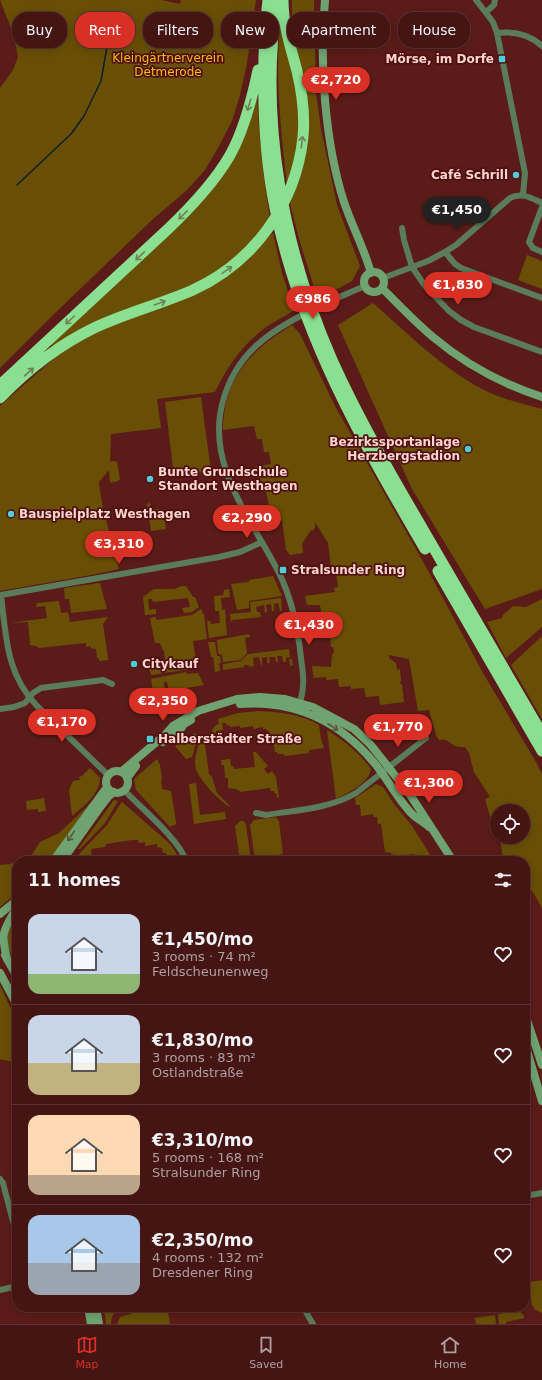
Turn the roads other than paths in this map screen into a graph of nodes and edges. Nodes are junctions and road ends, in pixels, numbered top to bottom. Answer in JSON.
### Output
{"nodes":[{"id":1,"x":268,"y":0,"type":"edge"},
{"id":2,"x":277,"y":0,"type":"edge"},
{"id":3,"x":283,"y":0,"type":"edge"},
{"id":4,"x":325,"y":0,"type":"edge"},
{"id":5,"x":476,"y":0,"type":"edge"},
{"id":6,"x":495,"y":0,"type":"edge"},
{"id":7,"x":267,"y":12,"type":"edge"},
{"id":8,"x":486,"y":12,"type":"junction"},
{"id":9,"x":497,"y":34,"type":"junction"},
{"id":10,"x":542,"y":46,"type":"edge"},
{"id":11,"x":262,"y":48,"type":"edge"},
{"id":12,"x":265,"y":48,"type":"edge"},
{"id":13,"x":523,"y":195,"type":"junction"},
{"id":14,"x":542,"y":203,"type":"edge"},
{"id":15,"x":542,"y":207,"type":"edge"},
{"id":16,"x":402,"y":228,"type":"dead end"},
{"id":17,"x":445,"y":252,"type":"junction"},
{"id":18,"x":542,"y":252,"type":"edge"},
{"id":19,"x":412,"y":267,"type":"junction"},
{"id":20,"x":371,"y":273,"type":"junction"},
{"id":21,"x":383,"y":278,"type":"junction"},
{"id":22,"x":365,"y":286,"type":"junction"},
{"id":23,"x":382,"y":288,"type":"junction"},
{"id":24,"x":542,"y":298,"type":"edge"},
{"id":25,"x":542,"y":352,"type":"edge"},
{"id":26,"x":0,"y":385,"type":"edge"},
{"id":27,"x":542,"y":397,"type":"edge"},
{"id":28,"x":0,"y":398,"type":"edge"},
{"id":29,"x":262,"y":542,"type":"junction"},
{"id":30,"x":494,"y":660,"type":"junction"},
{"id":31,"x":503,"y":674,"type":"junction"},
{"id":32,"x":112,"y":684,"type":"dead end"},
{"id":33,"x":29,"y":698,"type":"junction"},
{"id":34,"x":299,"y":706,"type":"junction"},
{"id":35,"x":0,"y":709,"type":"edge"},
{"id":36,"x":542,"y":734,"type":"edge"},
{"id":37,"x":426,"y":738,"type":"dead end"},
{"id":38,"x":542,"y":750,"type":"edge"},
{"id":39,"x":389,"y":767,"type":"junction"},
{"id":40,"x":381,"y":772,"type":"junction"},
{"id":41,"x":124,"y":775,"type":"junction"},
{"id":42,"x":108,"y":776,"type":"junction"},
{"id":43,"x":111,"y":790,"type":"junction"},
{"id":44,"x":124,"y":790,"type":"junction"},
{"id":45,"x":256,"y":813,"type":"dead end"},
{"id":46,"x":57,"y":856,"type":"edge"},
{"id":47,"x":66,"y":856,"type":"edge"},
{"id":48,"x":183,"y":856,"type":"edge"},
{"id":49,"x":449,"y":856,"type":"edge"},
{"id":50,"x":449,"y":856,"type":"edge"},
{"id":51,"x":0,"y":910,"type":"edge"},
{"id":52,"x":12,"y":910,"type":"edge"},
{"id":53,"x":12,"y":910,"type":"edge"},
{"id":54,"x":12,"y":911,"type":"edge"},
{"id":55,"x":12,"y":912,"type":"edge"},
{"id":56,"x":0,"y":914,"type":"edge"},
{"id":57,"x":0,"y":924,"type":"edge"},
{"id":58,"x":0,"y":948,"type":"edge"},
{"id":59,"x":7,"y":959,"type":"junction"},
{"id":60,"x":12,"y":968,"type":"edge"},
{"id":61,"x":0,"y":973,"type":"edge"},
{"id":62,"x":12,"y":996,"type":"edge"},
{"id":63,"x":530,"y":1029,"type":"edge"},
{"id":64,"x":530,"y":1061,"type":"edge"},
{"id":65,"x":542,"y":1065,"type":"edge"},
{"id":66,"x":542,"y":1101,"type":"edge"},
{"id":67,"x":0,"y":1179,"type":"edge"},
{"id":68,"x":542,"y":1193,"type":"edge"},
{"id":69,"x":530,"y":1195,"type":"edge"},
{"id":70,"x":12,"y":1218,"type":"edge"},
{"id":71,"x":12,"y":1287,"type":"edge"},
{"id":72,"x":0,"y":1290,"type":"edge"},
{"id":73,"x":88,"y":1312,"type":"edge"},
{"id":74,"x":89,"y":1312,"type":"edge"},
{"id":75,"x":97,"y":1312,"type":"edge"},
{"id":76,"x":306,"y":1312,"type":"edge"},
{"id":77,"x":88,"y":1324,"type":"edge"},
{"id":78,"x":91,"y":1324,"type":"edge"},
{"id":79,"x":99,"y":1324,"type":"edge"},
{"id":80,"x":313,"y":1324,"type":"edge"}],
"edges":[{"from":1,"to":7,"type":"highway"},
{"from":2,"to":30,"type":"highway"},
{"from":28,"to":3,"type":"highway","one_way":true},
{"from":4,"to":20,"type":"street"},
{"from":5,"to":8,"type":"street"},
{"from":6,"to":8,"type":"street"},
{"from":8,"to":9,"type":"street"},
{"from":9,"to":10,"type":"street"},
{"from":9,"to":13,"type":"street"},
{"from":11,"to":26,"type":"highway","one_way":true},
{"from":12,"to":30,"type":"highway"},
{"from":13,"to":14,"type":"street"},
{"from":13,"to":17,"type":"street"},
{"from":15,"to":18,"type":"street"},
{"from":16,"to":19,"type":"street"},
{"from":17,"to":19,"type":"street"},
{"from":17,"to":24,"type":"street"},
{"from":19,"to":21,"type":"street"},
{"from":19,"to":25,"type":"street"},
{"from":20,"to":21,"type":"street"},
{"from":20,"to":22,"type":"street"},
{"from":21,"to":23,"type":"street"},
{"from":22,"to":23,"type":"street"},
{"from":22,"to":29,"type":"street"},
{"from":23,"to":27,"type":"street"},
{"from":29,"to":33,"type":"street"},
{"from":29,"to":34,"type":"street"},
{"from":30,"to":31,"type":"highway"},
{"from":31,"to":36,"type":"highway"},
{"from":31,"to":38,"type":"highway"},
{"from":32,"to":33,"type":"street"},
{"from":33,"to":35,"type":"street"},
{"from":33,"to":42,"type":"street"},
{"from":34,"to":39,"type":"street"},
{"from":34,"to":40,"type":"street","one_way":true},
{"from":34,"to":41,"type":"street"},
{"from":37,"to":39,"type":"street"},
{"from":39,"to":40,"type":"street"},
{"from":39,"to":49,"type":"street"},
{"from":40,"to":45,"type":"street"},
{"from":40,"to":50,"type":"street"},
{"from":41,"to":42,"type":"street"},
{"from":41,"to":44,"type":"street"},
{"from":42,"to":43,"type":"street"},
{"from":43,"to":44,"type":"street"},
{"from":43,"to":46,"type":"street","one_way":true},
{"from":43,"to":47,"type":"street"},
{"from":44,"to":48,"type":"street"},
{"from":51,"to":52,"type":"street"},
{"from":53,"to":56,"type":"street"},
{"from":54,"to":57,"type":"street"},
{"from":55,"to":59,"type":"street"},
{"from":58,"to":59,"type":"street"},
{"from":59,"to":60,"type":"street"},
{"from":61,"to":62,"type":"street"},
{"from":63,"to":65,"type":"street"},
{"from":64,"to":66,"type":"street"},
{"from":67,"to":70,"type":"street"},
{"from":68,"to":69,"type":"street"},
{"from":71,"to":72,"type":"street"},
{"from":73,"to":77,"type":"street"},
{"from":74,"to":78,"type":"street"},
{"from":75,"to":79,"type":"street"},
{"from":76,"to":80,"type":"street"}]}
